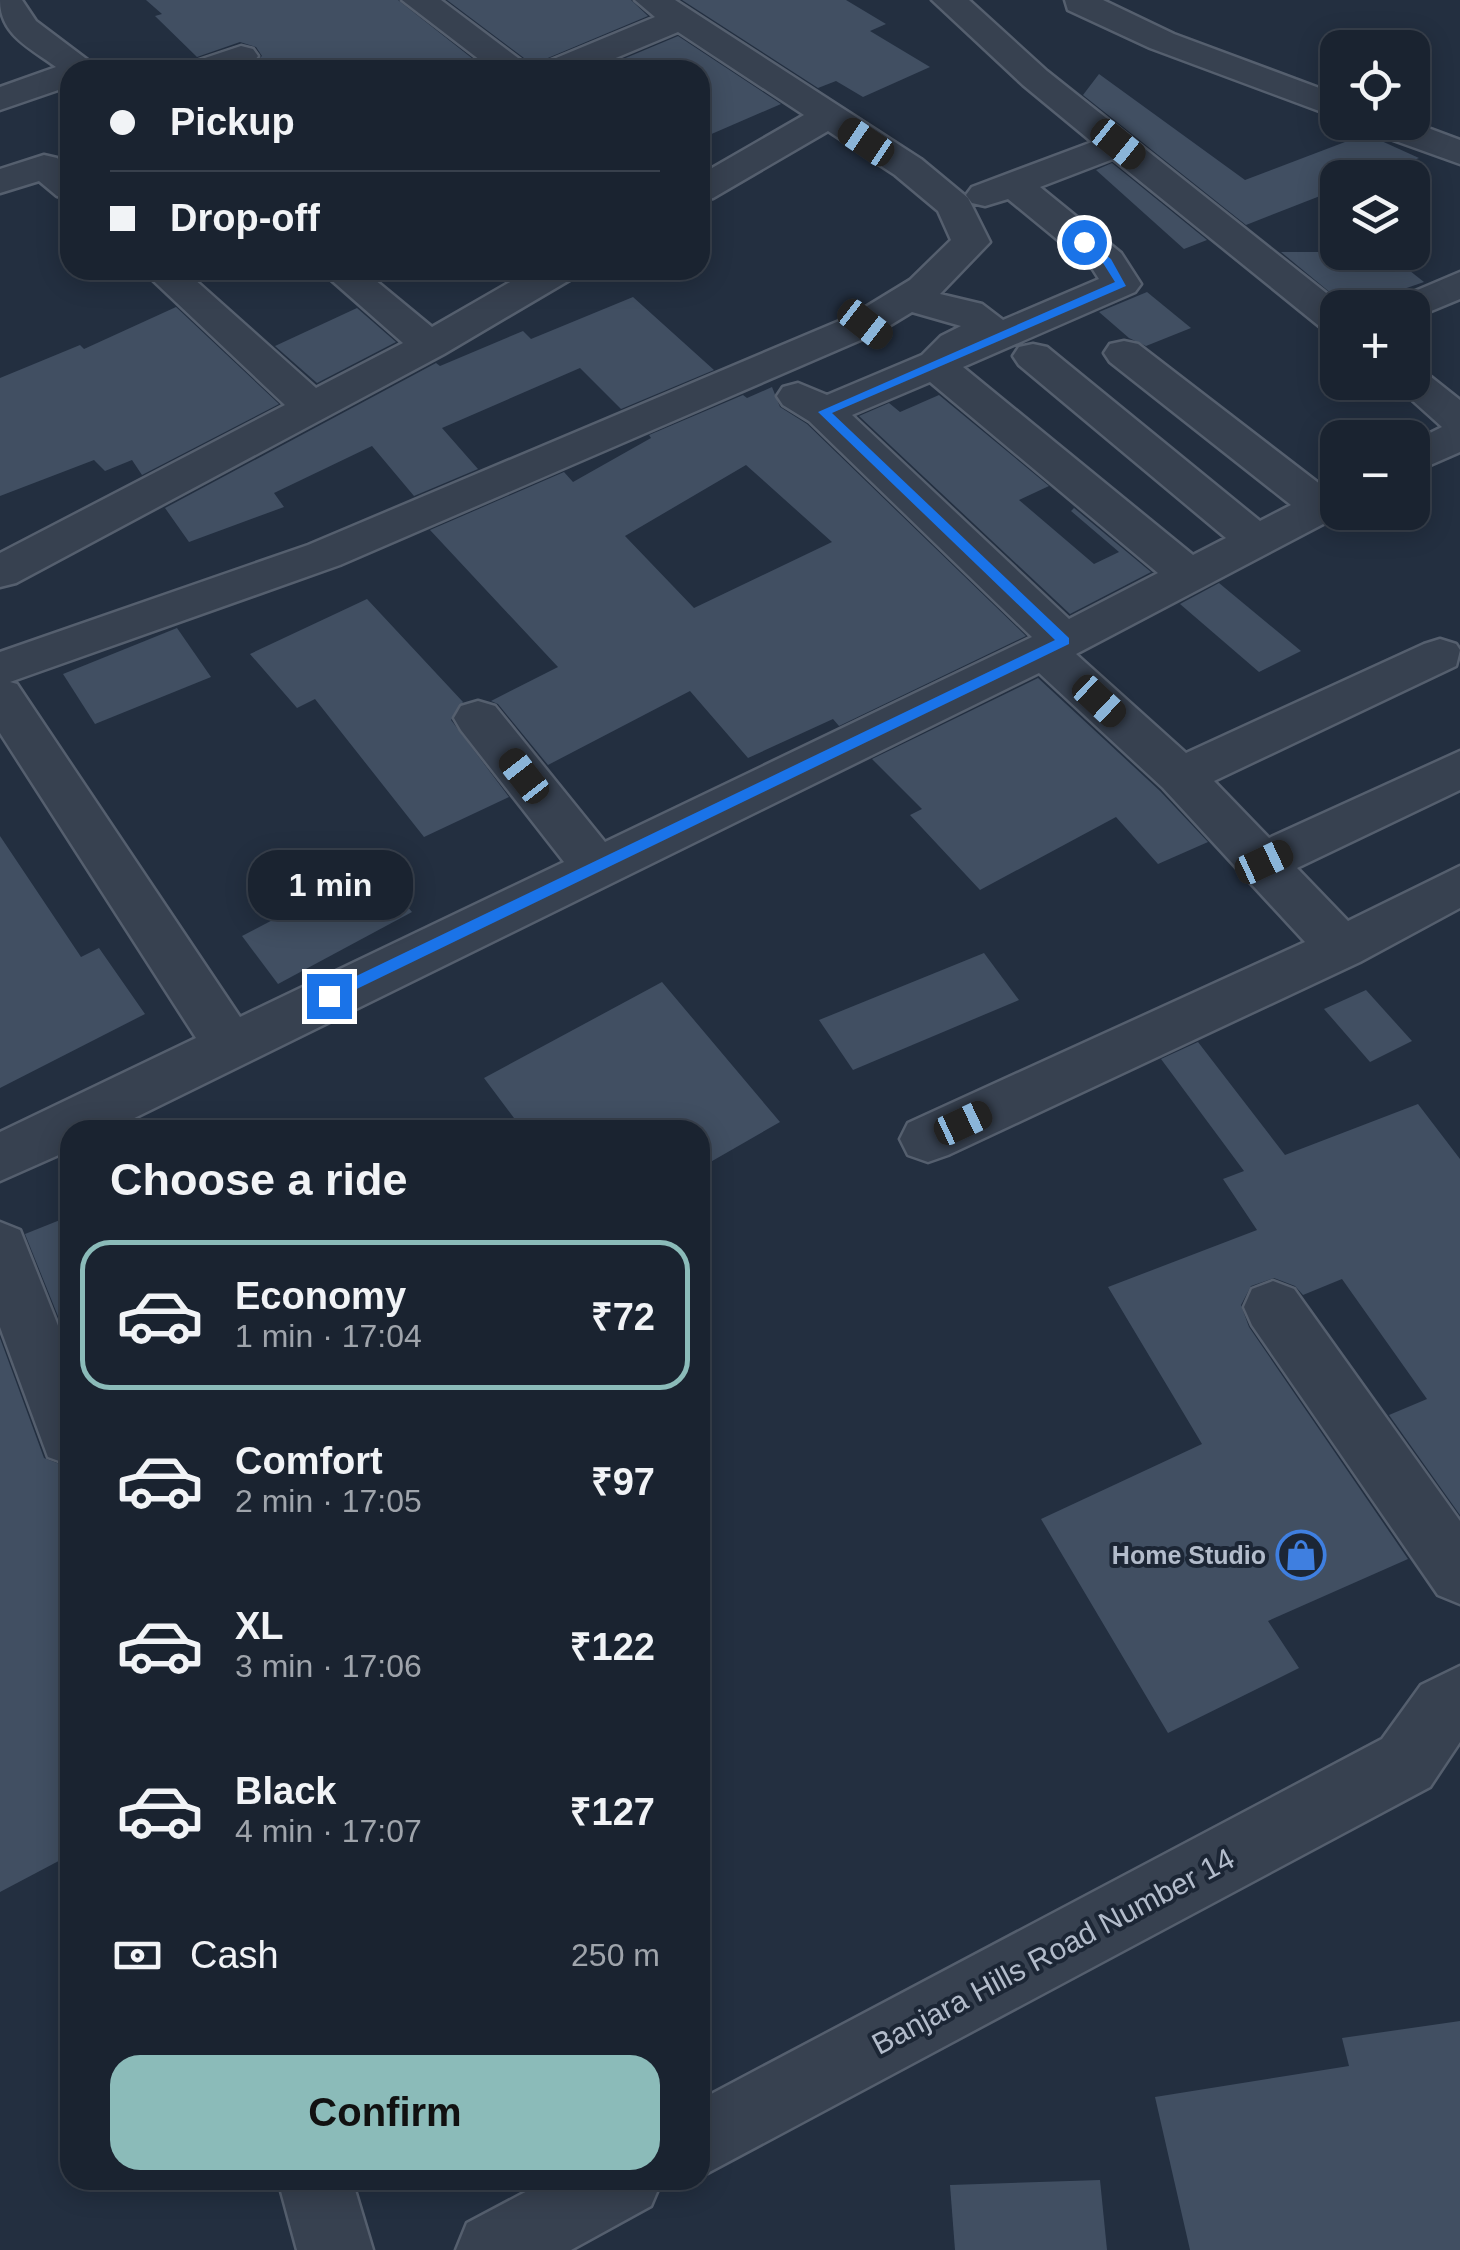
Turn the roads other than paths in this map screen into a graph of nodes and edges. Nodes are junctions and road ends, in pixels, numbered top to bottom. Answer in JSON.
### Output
{"nodes":[{"id":1,"x":419,"y":0,"type":"edge"},
{"id":2,"x":948,"y":0,"type":"edge"},
{"id":3,"x":1086,"y":0,"type":"edge"},
{"id":4,"x":667,"y":10,"type":"edge"},
{"id":5,"x":10,"y":21,"type":"edge"},
{"id":6,"x":241,"y":56,"type":"dead end"},
{"id":7,"x":67,"y":60,"type":"edge"},
{"id":8,"x":230,"y":60,"type":"edge"},
{"id":9,"x":502,"y":60,"type":"edge"},
{"id":10,"x":574,"y":60,"type":"edge"},
{"id":11,"x":60,"y":78,"type":"edge"},
{"id":12,"x":0,"y":99,"type":"edge"},
{"id":13,"x":1320,"y":101,"type":"edge"},
{"id":14,"x":828,"y":116,"type":"junction"},
{"id":15,"x":1424,"y":140,"type":"edge"},
{"id":16,"x":1118,"y":144,"type":"junction"},
{"id":17,"x":1460,"y":154,"type":"edge"},
{"id":18,"x":60,"y":170,"type":"edge"},
{"id":19,"x":0,"y":182,"type":"edge"},
{"id":20,"x":710,"y":184,"type":"edge"},
{"id":21,"x":1013,"y":184,"type":"junction"},
{"id":22,"x":956,"y":206,"type":"junction"},
{"id":23,"x":172,"y":280,"type":"edge"},
{"id":24,"x":351,"y":280,"type":"edge"},
{"id":25,"x":525,"y":280,"type":"edge"},
{"id":26,"x":1460,"y":284,"type":"edge"},
{"id":27,"x":1430,"y":298,"type":"edge"},
{"id":28,"x":906,"y":299,"type":"junction"},
{"id":29,"x":1320,"y":307,"type":"edge"},
{"id":30,"x":865,"y":324,"type":"junction"},
{"id":31,"x":430,"y":345,"type":"junction"},
{"id":32,"x":1124,"y":353,"type":"dead end"},
{"id":33,"x":1032,"y":356,"type":"dead end"},
{"id":34,"x":930,"y":367,"type":"junction"},
{"id":35,"x":757,"y":371,"type":"junction"},
{"id":36,"x":1430,"y":397,"type":"edge"},
{"id":37,"x":312,"y":406,"type":"junction"},
{"id":38,"x":824,"y":412,"type":"junction"},
{"id":39,"x":1460,"y":421,"type":"edge"},
{"id":40,"x":1460,"y":435,"type":"edge"},
{"id":41,"x":1430,"y":451,"type":"edge"},
{"id":42,"x":1320,"y":496,"type":"edge"},
{"id":43,"x":1320,"y":508,"type":"edge"},
{"id":44,"x":1258,"y":540,"type":"junction"},
{"id":45,"x":0,"y":572,"type":"edge"},
{"id":46,"x":1190,"y":576,"type":"junction"},
{"id":47,"x":1054,"y":646,"type":"junction"},
{"id":48,"x":1440,"y":655,"type":"dead end"},
{"id":49,"x":0,"y":669,"type":"edge"},
{"id":50,"x":0,"y":696,"type":"edge"},
{"id":51,"x":478,"y":718,"type":"dead end"},
{"id":52,"x":1460,"y":769,"type":"edge"},
{"id":53,"x":1180,"y":776,"type":"junction"},
{"id":54,"x":1264,"y":862,"type":"junction"},
{"id":55,"x":596,"y":867,"type":"junction"},
{"id":56,"x":1460,"y":885,"type":"edge"},
{"id":57,"x":1342,"y":948,"type":"junction"},
{"id":58,"x":228,"y":1044,"type":"junction"},
{"id":59,"x":76,"y":1120,"type":"edge"},
{"id":60,"x":60,"y":1128,"type":"edge"},
{"id":61,"x":928,"y":1139,"type":"dead end"},
{"id":62,"x":0,"y":1158,"type":"edge"},
{"id":63,"x":0,"y":1247,"type":"edge"},
{"id":64,"x":1273,"y":1306,"type":"dead end"},
{"id":65,"x":60,"y":1410,"type":"edge"},
{"id":66,"x":1460,"y":1574,"type":"edge"},
{"id":67,"x":1460,"y":1698,"type":"edge"},
{"id":68,"x":1433,"y":1763,"type":"edge"},
{"id":69,"x":710,"y":2135,"type":"edge"},
{"id":70,"x":318,"y":2190,"type":"edge"},
{"id":71,"x":606,"y":2190,"type":"edge"},
{"id":72,"x":335,"y":2250,"type":"edge"},
{"id":73,"x":494,"y":2250,"type":"edge"}],
"edges":[{"from":1,"to":9,"type":"street"},
{"from":2,"to":16,"type":"street"},
{"from":3,"to":13,"type":"street"},
{"from":4,"to":10,"type":"street"},
{"from":4,"to":14,"type":"street"},
{"from":5,"to":7,"type":"street"},
{"from":6,"to":8,"type":"street"},
{"from":11,"to":12,"type":"street"},
{"from":14,"to":20,"type":"street"},
{"from":14,"to":22,"type":"street"},
{"from":15,"to":17,"type":"street"},
{"from":16,"to":21,"type":"street"},
{"from":16,"to":29,"type":"street"},
{"from":18,"to":19,"type":"street"},
{"from":21,"to":22,"type":"street"},
{"from":21,"to":34,"type":"street"},
{"from":22,"to":28,"type":"street"},
{"from":23,"to":37,"type":"street"},
{"from":24,"to":31,"type":"street"},
{"from":25,"to":31,"type":"street"},
{"from":26,"to":27,"type":"street"},
{"from":28,"to":30,"type":"street"},
{"from":28,"to":34,"type":"street"},
{"from":30,"to":34,"type":"street"},
{"from":30,"to":35,"type":"street"},
{"from":31,"to":37,"type":"street"},
{"from":32,"to":42,"type":"street"},
{"from":33,"to":44,"type":"street"},
{"from":34,"to":38,"type":"street"},
{"from":34,"to":46,"type":"street"},
{"from":35,"to":38,"type":"street"},
{"from":35,"to":49,"type":"street"},
{"from":36,"to":39,"type":"street"},
{"from":37,"to":45,"type":"street"},
{"from":38,"to":47,"type":"street"},
{"from":40,"to":41,"type":"street"},
{"from":43,"to":44,"type":"street"},
{"from":44,"to":46,"type":"street"},
{"from":46,"to":47,"type":"street"},
{"from":47,"to":53,"type":"street"},
{"from":47,"to":55,"type":"street"},
{"from":48,"to":53,"type":"street"},
{"from":50,"to":58,"type":"street"},
{"from":51,"to":55,"type":"street"},
{"from":52,"to":54,"type":"street"},
{"from":53,"to":54,"type":"street"},
{"from":54,"to":57,"type":"street"},
{"from":55,"to":58,"type":"street"},
{"from":56,"to":57,"type":"street"},
{"from":57,"to":61,"type":"street"},
{"from":58,"to":59,"type":"street"},
{"from":60,"to":62,"type":"street"},
{"from":63,"to":65,"type":"street"},
{"from":64,"to":66,"type":"street"},
{"from":67,"to":68,"type":"street","name":"Banjara Hills Road Number 14"},
{"from":68,"to":69,"type":"street","name":"Banjara Hills Road Number 14"},
{"from":70,"to":72,"type":"street"},
{"from":71,"to":73,"type":"street"}]}
